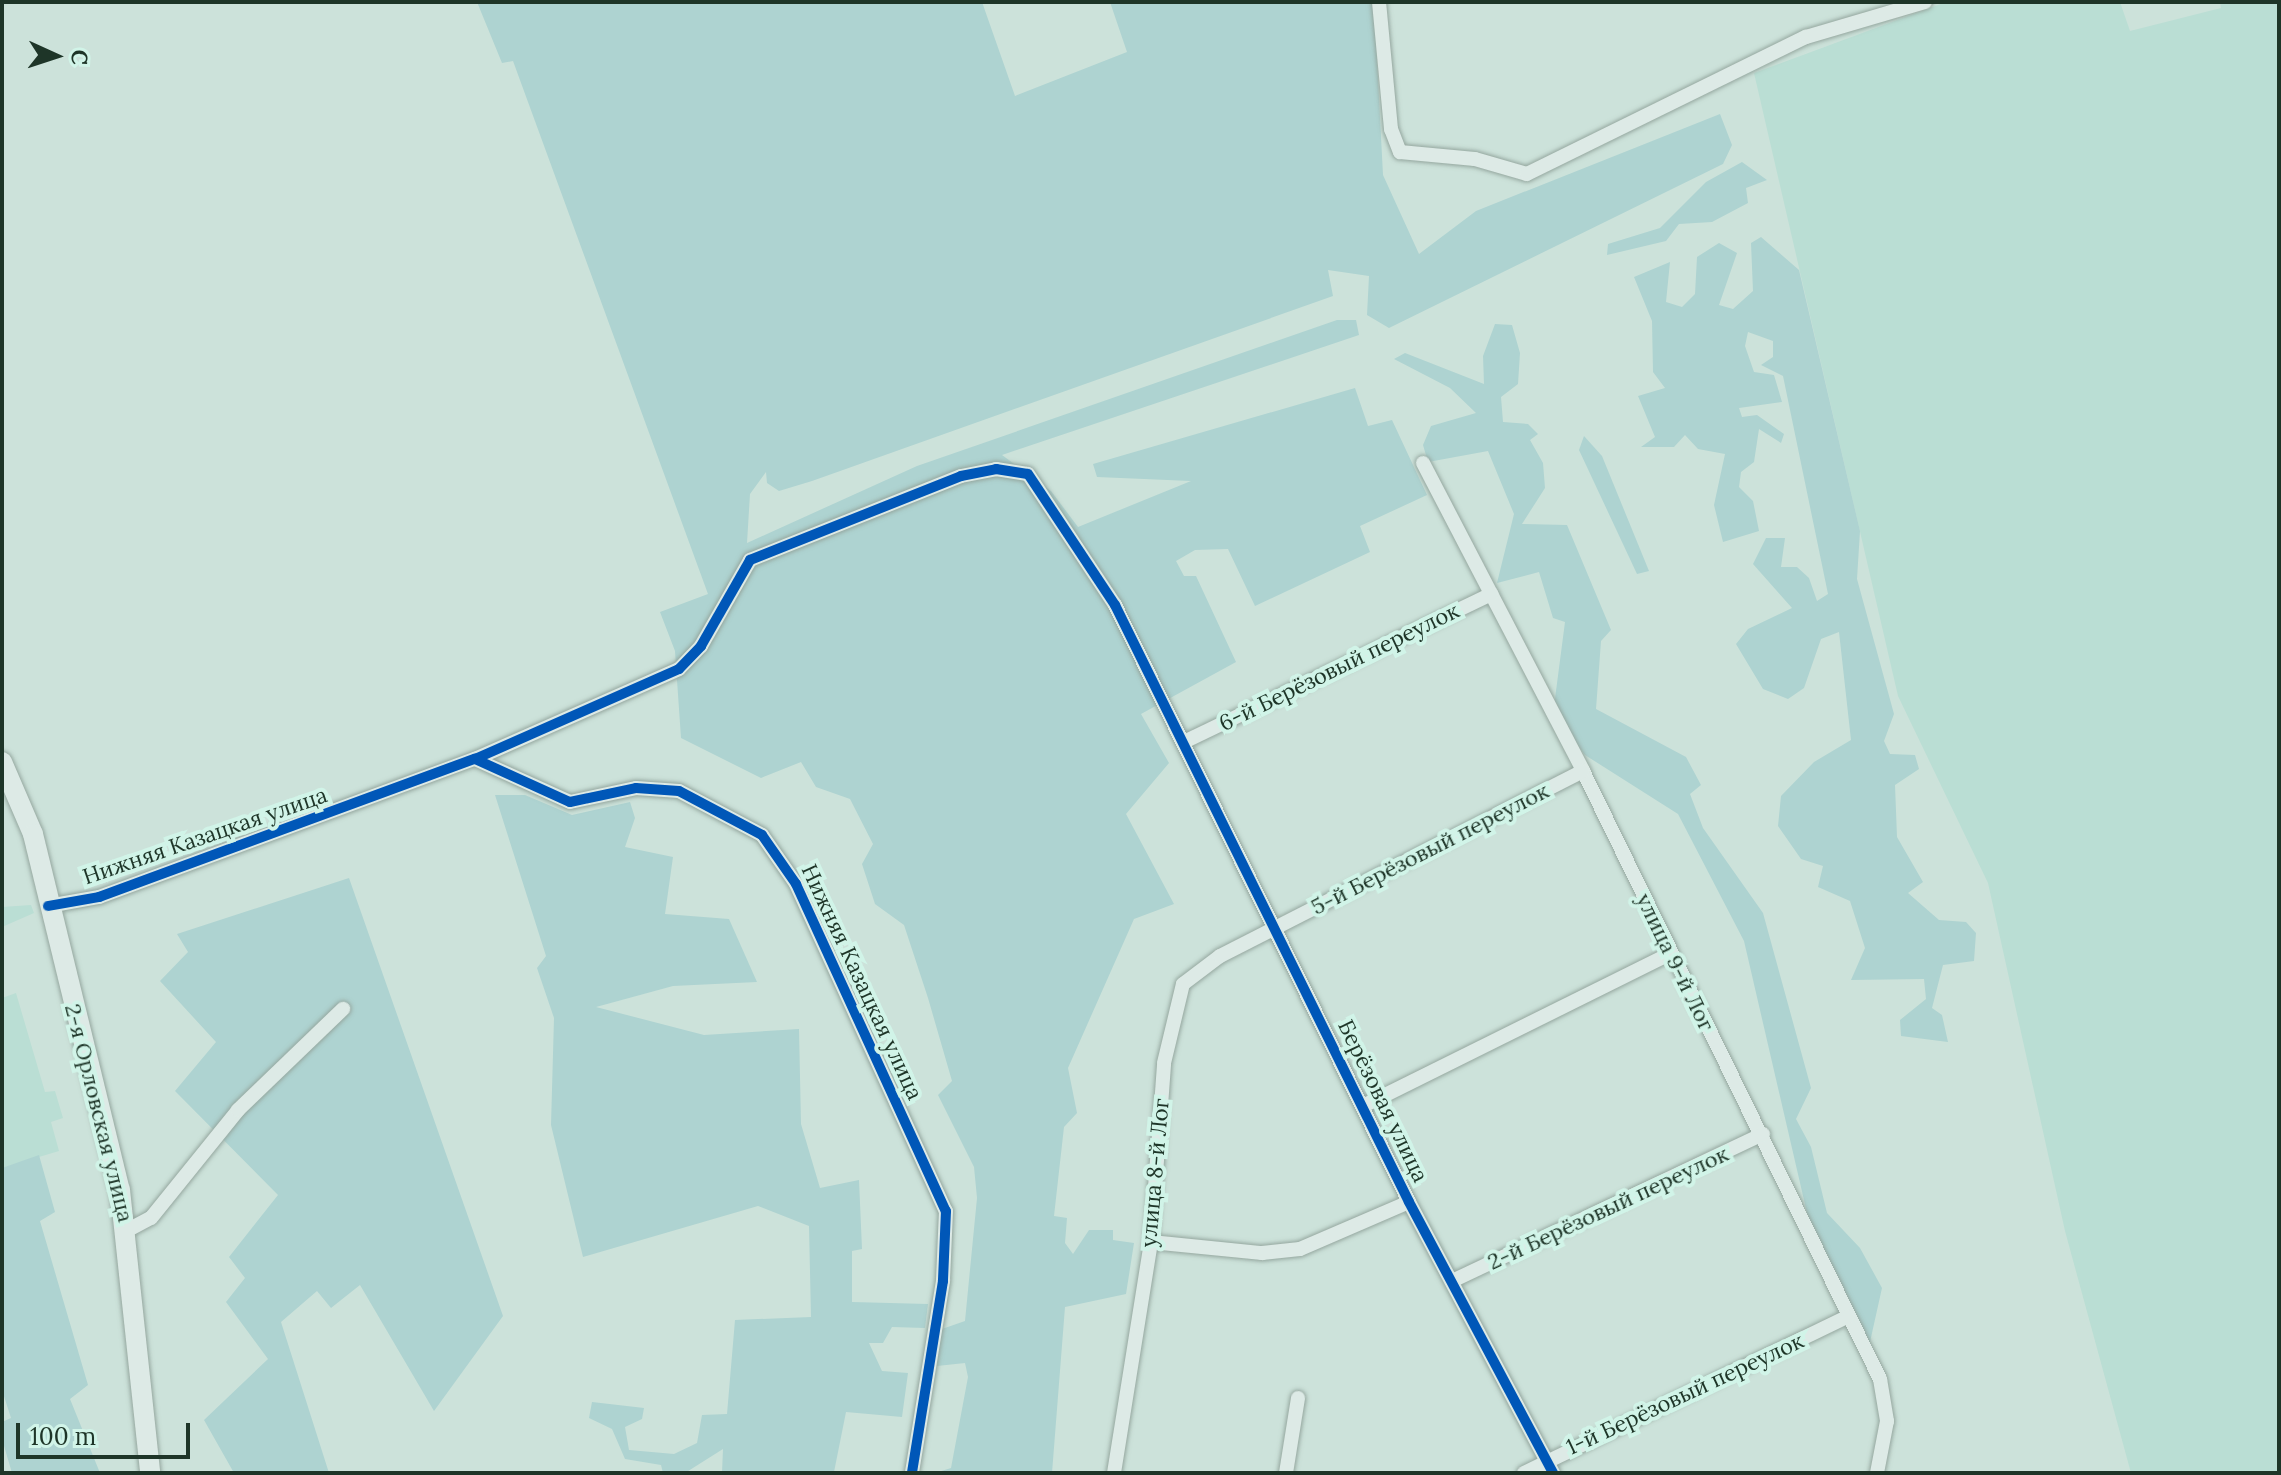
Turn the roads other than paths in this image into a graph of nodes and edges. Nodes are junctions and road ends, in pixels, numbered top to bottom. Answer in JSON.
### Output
{"nodes":[{"id":1,"x":1379,"y":2,"type":"edge"},
{"id":2,"x":1925,"y":2,"type":"edge"},
{"id":3,"x":1423,"y":463,"type":"dead end"},
{"id":4,"x":1492,"y":594,"type":"junction"},
{"id":5,"x":1186,"y":741,"type":"junction"},
{"id":6,"x":475,"y":759,"type":"junction"},
{"id":7,"x":2,"y":762,"type":"edge"},
{"id":8,"x":1583,"y":771,"type":"junction"},
{"id":9,"x":48,"y":906,"type":"junction"},
{"id":10,"x":1275,"y":927,"type":"junction"},
{"id":11,"x":1669,"y":954,"type":"junction"},
{"id":12,"x":343,"y":1009,"type":"dead end"},
{"id":13,"x":1365,"y":1105,"type":"junction"},
{"id":14,"x":1763,"y":1134,"type":"junction"},
{"id":15,"x":1409,"y":1202,"type":"junction"},
{"id":16,"x":128,"y":1230,"type":"junction"},
{"id":17,"x":1151,"y":1242,"type":"junction"},
{"id":18,"x":1452,"y":1281,"type":"junction"},
{"id":19,"x":1847,"y":1317,"type":"junction"},
{"id":20,"x":1298,"y":1398,"type":"dead end"},
{"id":21,"x":1550,"y":1466,"type":"edge"},
{"id":22,"x":150,"y":1473,"type":"edge"},
{"id":23,"x":912,"y":1473,"type":"edge"},
{"id":24,"x":1114,"y":1473,"type":"edge"},
{"id":25,"x":1286,"y":1473,"type":"edge"},
{"id":26,"x":1524,"y":1473,"type":"edge"},
{"id":27,"x":1877,"y":1473,"type":"edge"}],
"edges":[{"from":1,"to":2,"type":"street"},
{"from":3,"to":4,"type":"street","name":"улица 9-й Лог"},
{"from":4,"to":5,"type":"street","name":"6-й Берёзовый переулок"},
{"from":4,"to":8,"type":"street","name":"улица 9-й Лог"},
{"from":5,"to":6,"type":"street","name":"Берёзовая улица"},
{"from":5,"to":10,"type":"street","name":"Берёзовая улица"},
{"from":6,"to":9,"type":"street","name":"Нижняя Казацкая улица"},
{"from":6,"to":23,"type":"street","name":"Нижняя Казацкая улица"},
{"from":7,"to":9,"type":"street","name":"2-я Орловская улица"},
{"from":8,"to":10,"type":"street","name":"5-й Берёзовый переулок"},
{"from":8,"to":11,"type":"street","name":"улица 9-й Лог"},
{"from":9,"to":16,"type":"street","name":"2-я Орловская улица"},
{"from":10,"to":13,"type":"street","name":"Берёзовая улица"},
{"from":10,"to":17,"type":"street","name":"улица 8-й Лог"},
{"from":11,"to":13,"type":"street"},
{"from":11,"to":14,"type":"street","name":"улица 9-й Лог"},
{"from":12,"to":16,"type":"street"},
{"from":13,"to":15,"type":"street","name":"Берёзовая улица"},
{"from":14,"to":18,"type":"street","name":"2-й Берёзовый переулок"},
{"from":14,"to":19,"type":"street","name":"улица 9-й Лог"},
{"from":15,"to":17,"type":"street"},
{"from":15,"to":18,"type":"street","name":"Берёзовая улица"},
{"from":16,"to":22,"type":"street","name":"2-я Орловская улица"},
{"from":17,"to":24,"type":"street","name":"улица 8-й Лог"},
{"from":18,"to":21,"type":"street","name":"Берёзовая улица"},
{"from":19,"to":21,"type":"street","name":"1-й Берёзовый переулок"},
{"from":19,"to":27,"type":"street","name":"улица 9-й Лог"},
{"from":20,"to":25,"type":"street"},
{"from":21,"to":26,"type":"street","name":"1-й Берёзовый переулок"}]}
